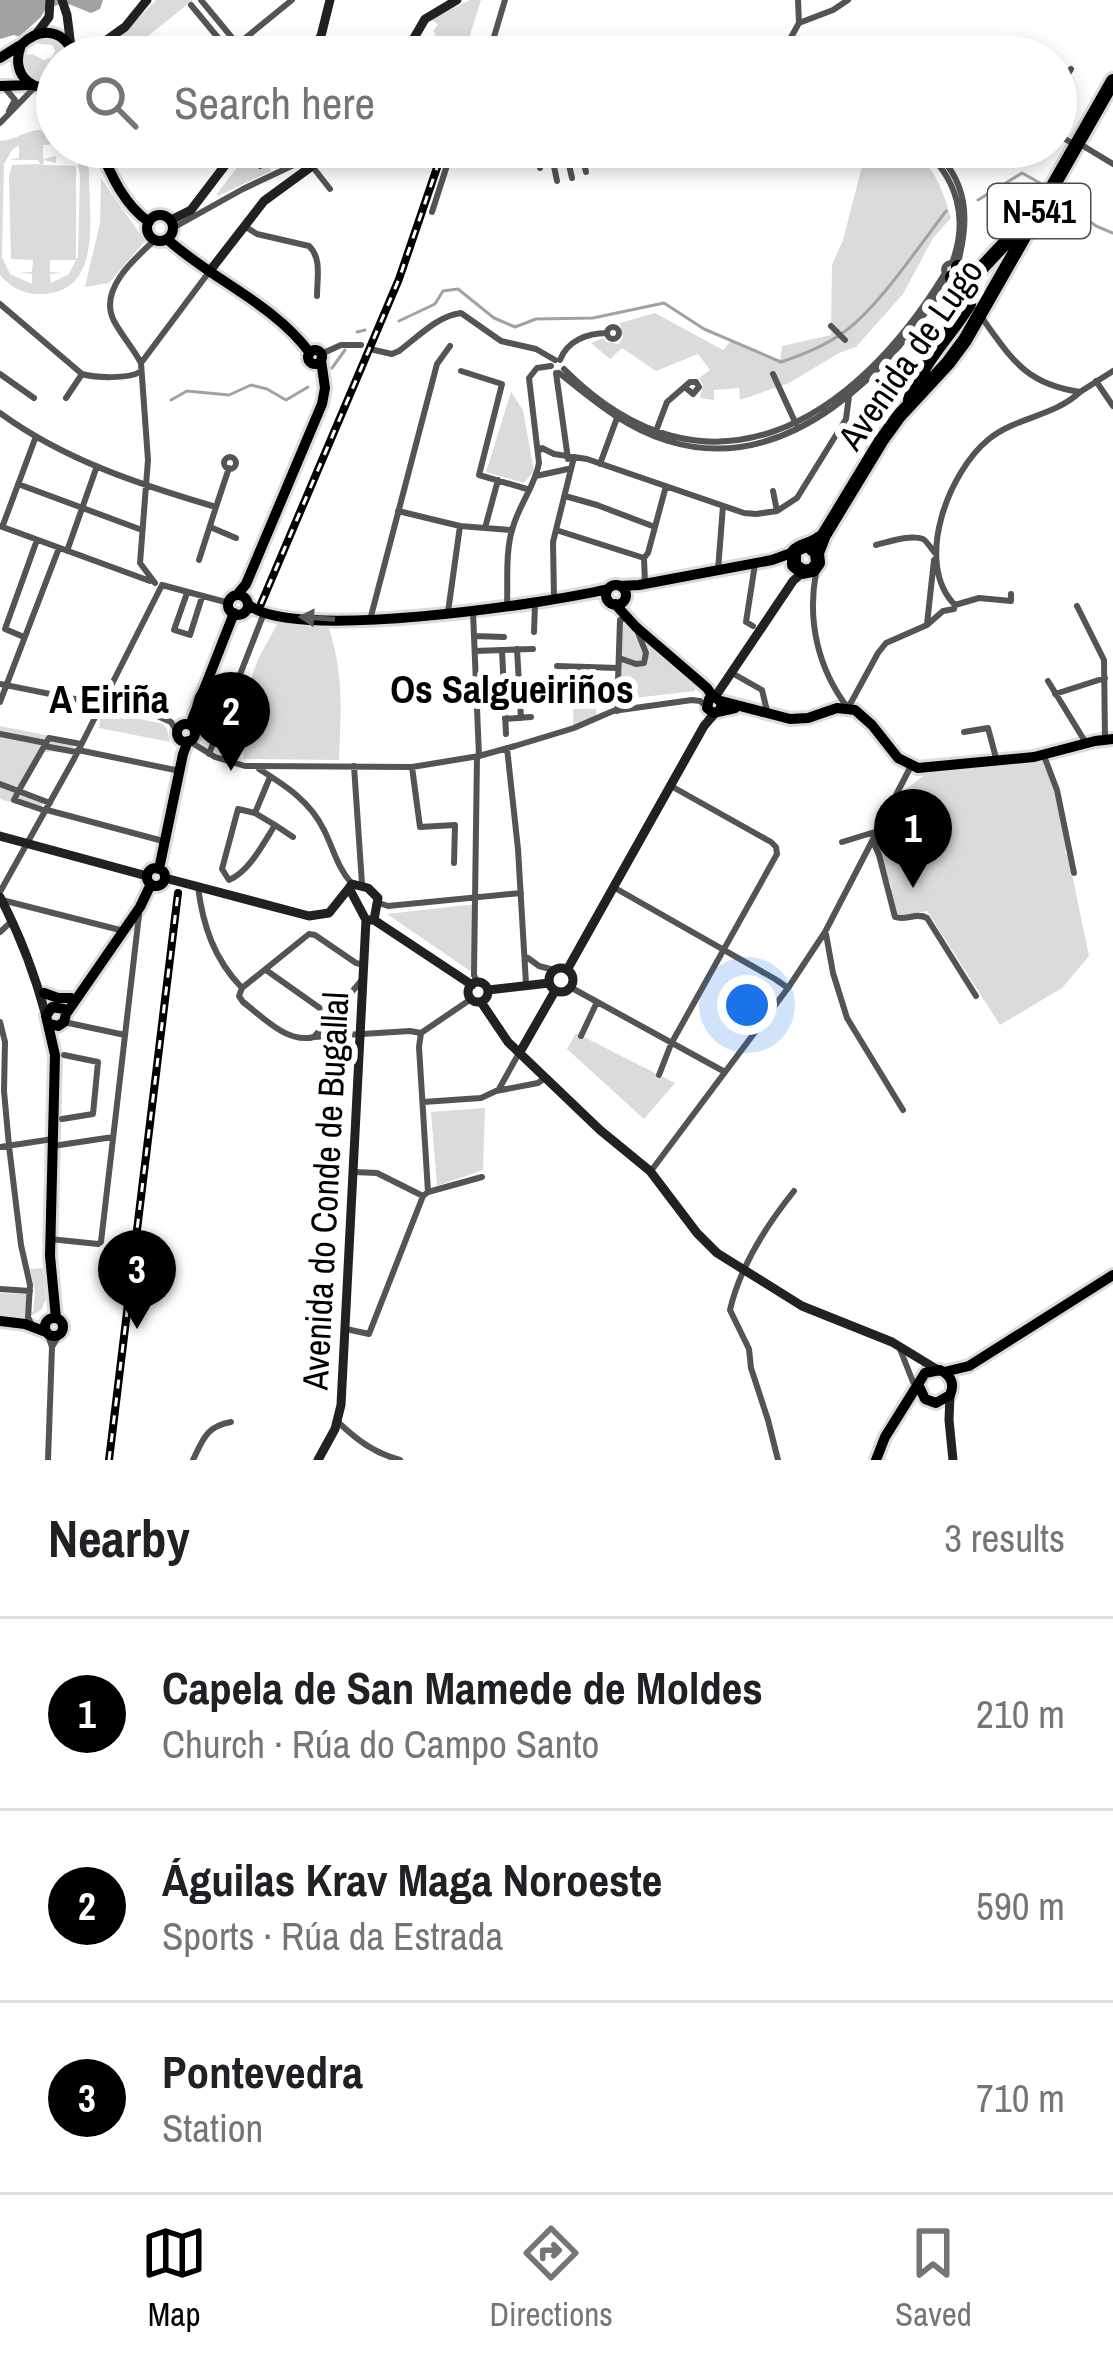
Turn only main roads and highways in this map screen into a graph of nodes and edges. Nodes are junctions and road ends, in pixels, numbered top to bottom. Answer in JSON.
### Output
{"nodes":[{"id":1,"x":59,"y":36,"type":"edge"},
{"id":2,"x":21,"y":45,"type":"junction"},
{"id":3,"x":0,"y":58,"type":"edge"},
{"id":4,"x":1112,"y":84,"type":"edge"},
{"id":5,"x":2,"y":86,"type":"edge"},
{"id":6,"x":33,"y":86,"type":"junction"},
{"id":7,"x":36,"y":86,"type":"edge"},
{"id":8,"x":1077,"y":144,"type":"edge"},
{"id":9,"x":111,"y":168,"type":"edge"},
{"id":10,"x":1063,"y":168,"type":"edge"},
{"id":11,"x":1046,"y":198,"type":"junction"},
{"id":12,"x":148,"y":221,"type":"junction"},
{"id":13,"x":167,"y":232,"type":"junction"},
{"id":14,"x":909,"y":405,"type":"junction"},
{"id":15,"x":803,"y":564,"type":"joint"},
{"id":16,"x":619,"y":595,"type":"junction"},
{"id":17,"x":240,"y":600,"type":"junction"},
{"id":18,"x":1109,"y":739,"type":"edge"},
{"id":19,"x":41,"y":989,"type":"road end"},
{"id":20,"x":74,"y":996,"type":"junction"},
{"id":21,"x":1113,"y":1275,"type":"edge"},
{"id":22,"x":0,"y":1321,"type":"edge"},
{"id":23,"x":969,"y":1366,"type":"junction"},
{"id":24,"x":941,"y":1371,"type":"junction"},
{"id":25,"x":921,"y":1382,"type":"junction"},
{"id":26,"x":951,"y":1391,"type":"junction"},
{"id":27,"x":933,"y":1402,"type":"junction"},
{"id":28,"x":902,"y":1413,"type":"junction"},
{"id":29,"x":876,"y":1460,"type":"edge"}],
"edges":[{"from":1,"to":2,"type":"main road"},
{"from":2,"to":3,"type":"main road"},
{"from":2,"to":6,"type":"main road"},
{"from":4,"to":8,"type":"highway","name":"Avenida de Lugo","number":"N-541"},
{"from":5,"to":6,"type":"main road"},
{"from":6,"to":7,"type":"main road"},
{"from":9,"to":12,"type":"main road"},
{"from":10,"to":11,"type":"highway","name":"Avenida de Lugo","number":"N-541"},
{"from":11,"to":14,"type":"highway","name":"Avenida de Lugo","number":"N-541"},
{"from":11,"to":14,"type":"highway"},
{"from":12,"to":13,"type":"main road"},
{"from":12,"to":13,"type":"main road"},
{"from":13,"to":17,"type":"main road"},
{"from":14,"to":15,"type":"highway","name":"Avenida de Lugo","number":"N-541"},
{"from":15,"to":16,"type":"main road","name":"Avenida de Lugo"},
{"from":16,"to":17,"type":"main road","one_way":true},
{"from":16,"to":18,"type":"main road"},
{"from":17,"to":20,"type":"main road"},
{"from":19,"to":20,"type":"main road"},
{"from":20,"to":22,"type":"main road"},
{"from":21,"to":23,"type":"main road"},
{"from":23,"to":24,"type":"main road"},
{"from":23,"to":26,"type":"main road"},
{"from":24,"to":25,"type":"main road"},
{"from":24,"to":26,"type":"main road"},
{"from":25,"to":27,"type":"main road"},
{"from":25,"to":28,"type":"main road"},
{"from":26,"to":27,"type":"main road"},
{"from":27,"to":28,"type":"main road"},
{"from":28,"to":29,"type":"main road"}]}
